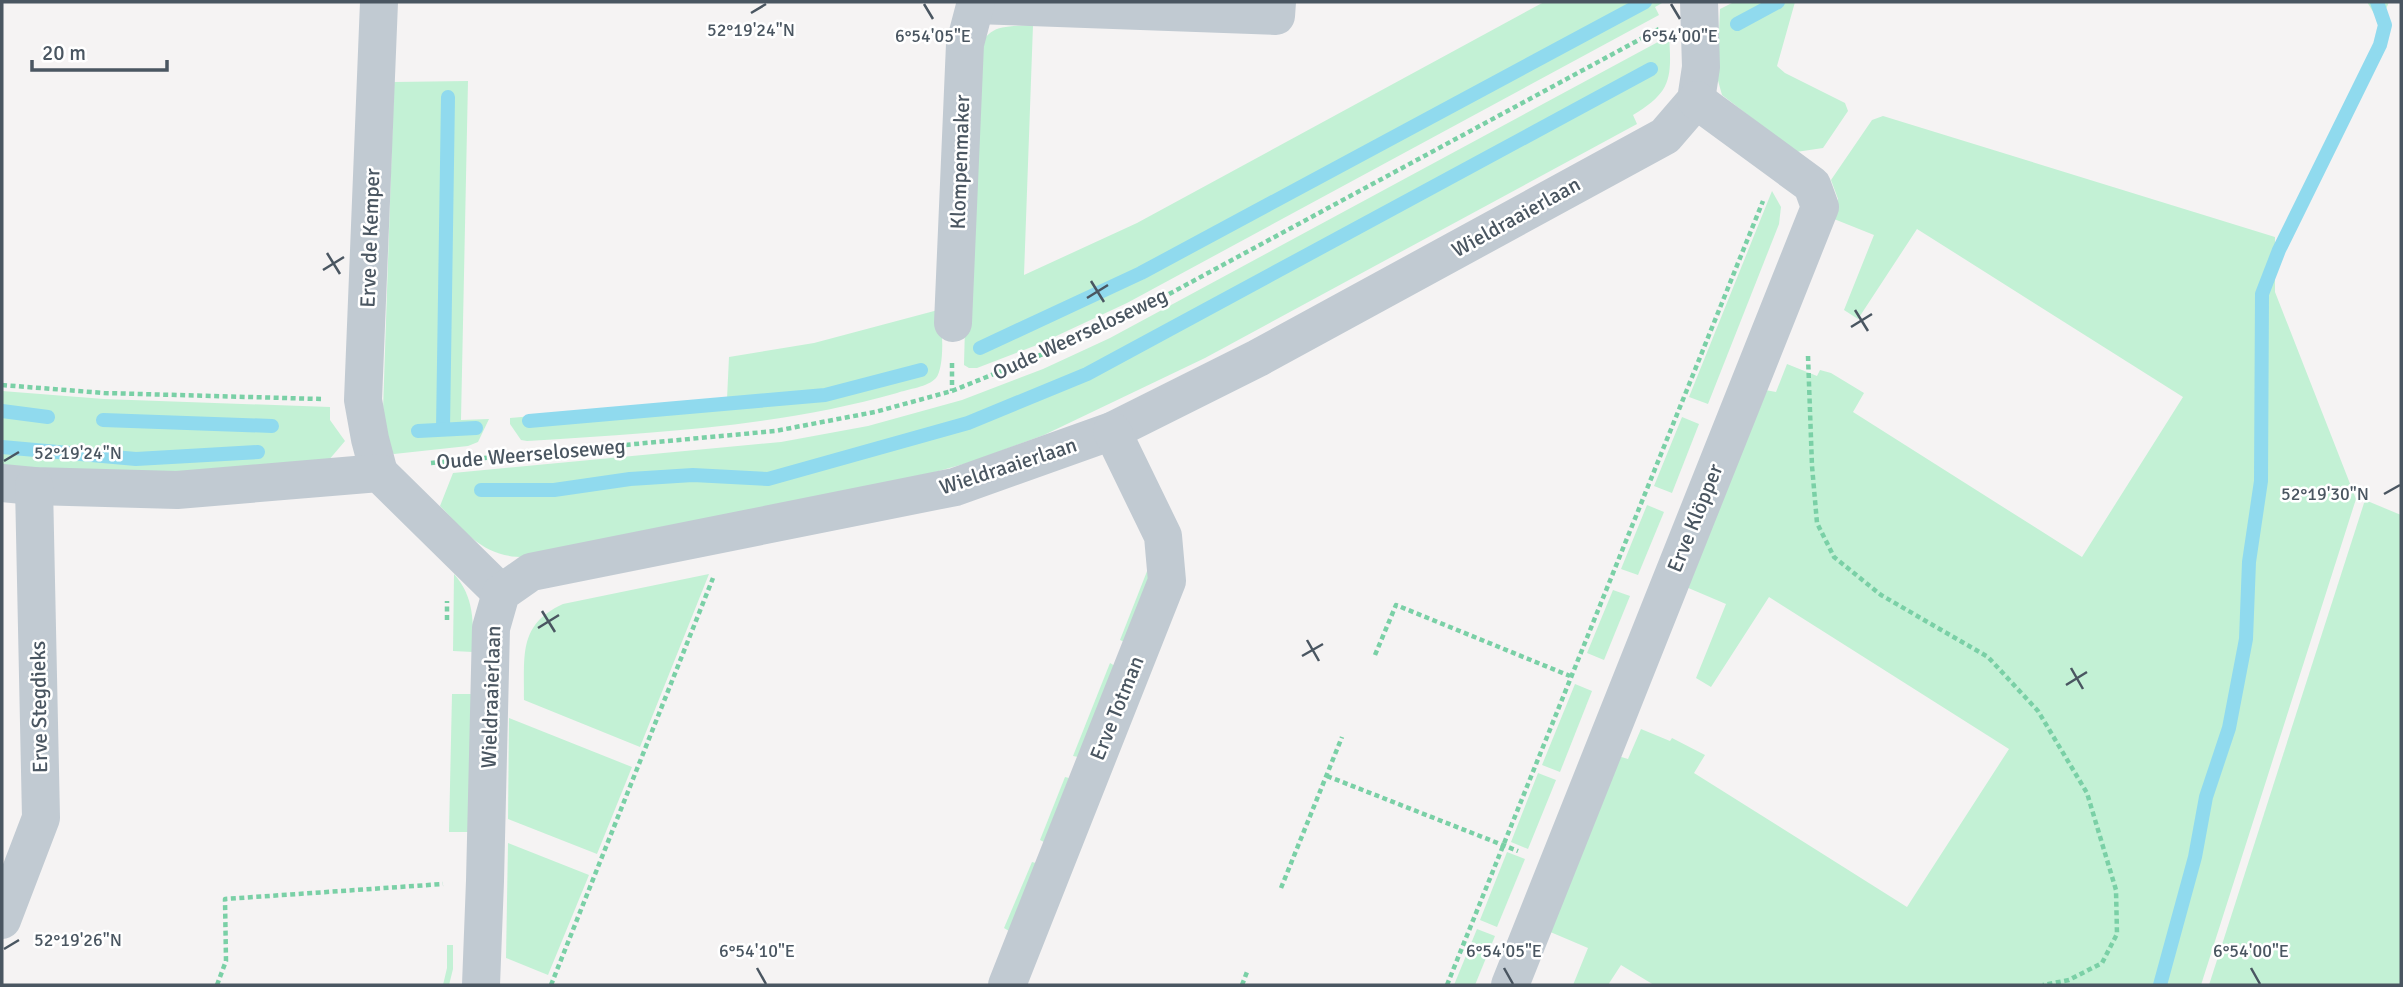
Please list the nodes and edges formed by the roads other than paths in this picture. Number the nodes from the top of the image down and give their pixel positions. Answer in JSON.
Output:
{"nodes":[{"id":1,"x":379,"y":2,"type":"edge"},
{"id":2,"x":1277,"y":2,"type":"edge"},
{"id":3,"x":976,"y":3,"type":"edge"},
{"id":4,"x":1703,"y":4,"type":"edge"},
{"id":5,"x":1696,"y":100,"type":"junction"},
{"id":6,"x":953,"y":323,"type":"dead end"},
{"id":7,"x":1112,"y":431,"type":"junction"},
{"id":8,"x":385,"y":479,"type":"junction"},
{"id":9,"x":18,"y":485,"type":"edge"},
{"id":10,"x":501,"y":593,"type":"junction"},
{"id":11,"x":2,"y":920,"type":"edge"},
{"id":12,"x":481,"y":985,"type":"edge"},
{"id":13,"x":1007,"y":985,"type":"edge"},
{"id":14,"x":1510,"y":985,"type":"edge"}],
"edges":[{"from":1,"to":8,"type":"street","name":"Erve de Kemper"},
{"from":2,"to":3,"type":"street"},
{"from":3,"to":6,"type":"street","name":"Klompenmaker"},
{"from":4,"to":5,"type":"street"},
{"from":5,"to":7,"type":"street","name":"Wieldraaierlaan"},
{"from":5,"to":14,"type":"street","name":"Erve Klöpper"},
{"from":7,"to":10,"type":"street","name":"Wieldraaierlaan"},
{"from":7,"to":13,"type":"street","name":"Erve Totman"},
{"from":8,"to":9,"type":"street"},
{"from":8,"to":10,"type":"street"},
{"from":9,"to":11,"type":"street","name":"Erve Stegdieks"},
{"from":10,"to":12,"type":"street","name":"Wieldraaierlaan"}]}
